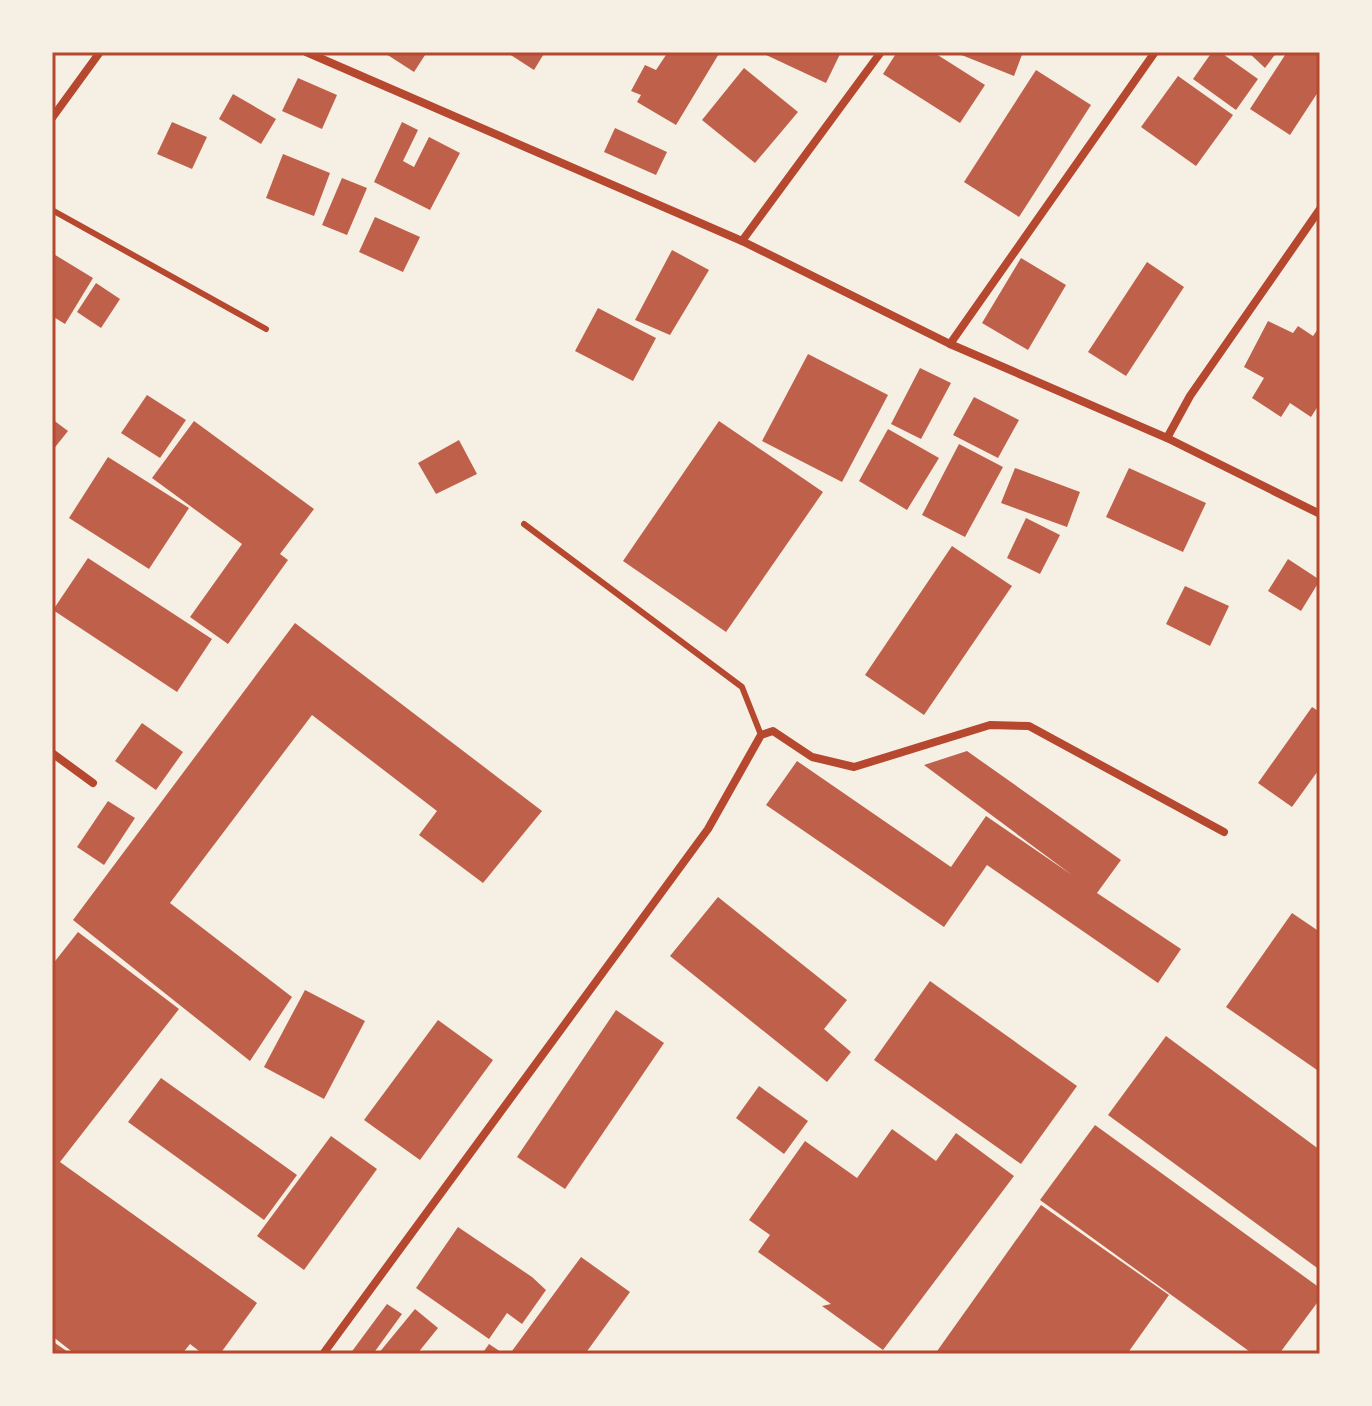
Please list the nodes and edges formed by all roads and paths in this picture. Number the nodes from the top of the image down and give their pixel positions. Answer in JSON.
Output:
{"nodes":[{"id":1,"x":100,"y":52,"type":"edge"},
{"id":2,"x":306,"y":52,"type":"edge"},
{"id":3,"x":881,"y":52,"type":"edge"},
{"id":4,"x":1155,"y":52,"type":"edge"},
{"id":5,"x":52,"y":118,"type":"edge"},
{"id":6,"x":1320,"y":209,"type":"edge"},
{"id":7,"x":52,"y":210,"type":"edge"},
{"id":8,"x":742,"y":241,"type":"junction"},
{"id":9,"x":266,"y":329,"type":"dead end"},
{"id":10,"x":950,"y":344,"type":"junction"},
{"id":11,"x":1167,"y":438,"type":"junction"},
{"id":12,"x":1320,"y":514,"type":"edge"},
{"id":13,"x":524,"y":524,"type":"dead end"},
{"id":14,"x":761,"y":735,"type":"junction"},
{"id":15,"x":52,"y":753,"type":"edge"},
{"id":16,"x":93,"y":783,"type":"dead end"},
{"id":17,"x":1224,"y":832,"type":"dead end"},
{"id":18,"x":323,"y":1354,"type":"edge"}],
"edges":[{"from":1,"to":5,"type":"street"},
{"from":2,"to":8,"type":"street"},
{"from":3,"to":8,"type":"street"},
{"from":4,"to":10,"type":"street"},
{"from":6,"to":11,"type":"street"},
{"from":7,"to":9,"type":"lane"},
{"from":8,"to":10,"type":"street"},
{"from":10,"to":11,"type":"street"},
{"from":11,"to":12,"type":"street"},
{"from":13,"to":14,"type":"lane"},
{"from":14,"to":17,"type":"street"},
{"from":14,"to":18,"type":"street"},
{"from":15,"to":16,"type":"street"}]}
